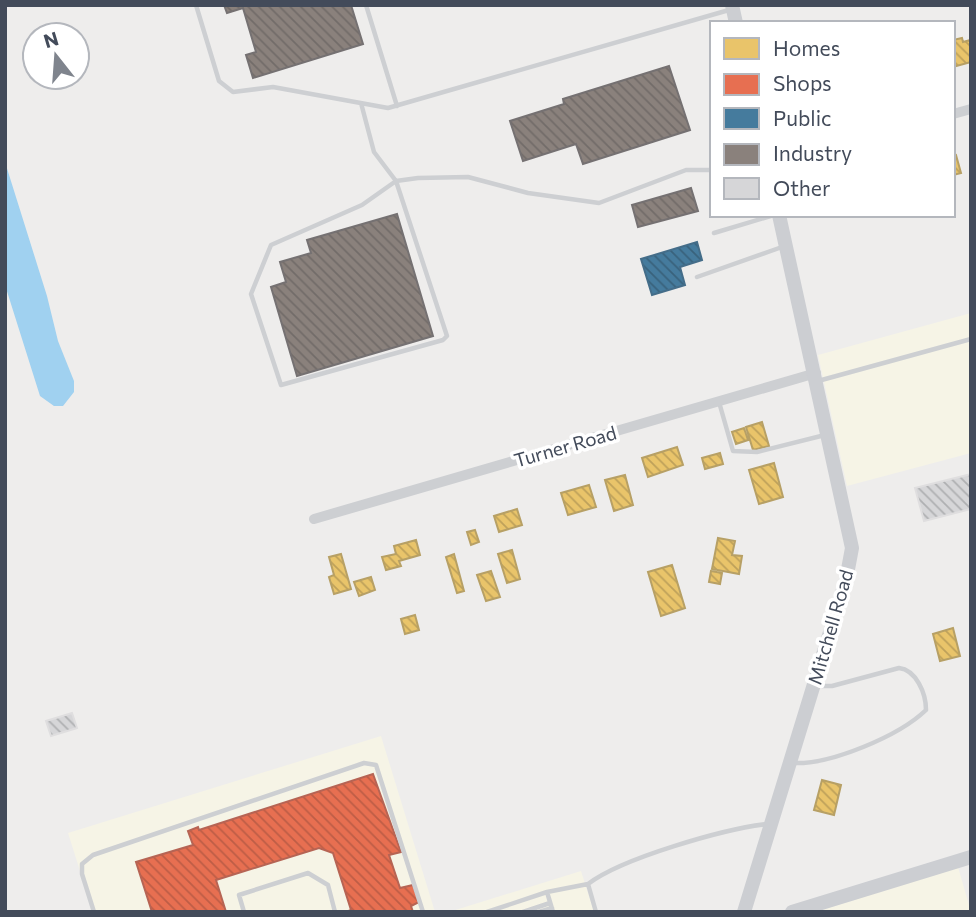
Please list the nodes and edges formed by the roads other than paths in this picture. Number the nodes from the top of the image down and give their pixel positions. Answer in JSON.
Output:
{"nodes":[{"id":1,"x":196,"y":5,"type":"edge"},
{"id":2,"x":366,"y":5,"type":"edge"},
{"id":3,"x":736,"y":11,"type":"edge"},
{"id":4,"x":360,"y":103,"type":"junction"},
{"id":5,"x":397,"y":106,"type":"junction"},
{"id":6,"x":710,"y":170,"type":"edge"},
{"id":7,"x":396,"y":181,"type":"junction"},
{"id":8,"x":767,"y":217,"type":"edge"},
{"id":9,"x":779,"y":217,"type":"edge"},
{"id":10,"x":714,"y":233,"type":"dead end"},
{"id":11,"x":786,"y":245,"type":"junction"},
{"id":12,"x":697,"y":277,"type":"dead end"},
{"id":13,"x":971,"y":339,"type":"edge"},
{"id":14,"x":817,"y":377,"type":"junction"},
{"id":15,"x":719,"y":401,"type":"junction"},
{"id":16,"x":829,"y":434,"type":"junction"},
{"id":17,"x":314,"y":519,"type":"dead end"},
{"id":18,"x":813,"y":687,"type":"junction"},
{"id":19,"x":790,"y":763,"type":"junction"},
{"id":20,"x":771,"y":823,"type":"junction"},
{"id":21,"x":971,"y":857,"type":"edge"},
{"id":22,"x":588,"y":884,"type":"junction"},
{"id":23,"x":547,"y":892,"type":"junction"},
{"id":24,"x":552,"y":907,"type":"edge"},
{"id":25,"x":94,"y":912,"type":"edge"},
{"id":26,"x":244,"y":912,"type":"edge"},
{"id":27,"x":335,"y":912,"type":"edge"},
{"id":28,"x":423,"y":912,"type":"edge"},
{"id":29,"x":487,"y":912,"type":"edge"},
{"id":30,"x":523,"y":912,"type":"edge"},
{"id":31,"x":540,"y":912,"type":"edge"},
{"id":32,"x":596,"y":912,"type":"edge"},
{"id":33,"x":744,"y":912,"type":"edge"},
{"id":34,"x":792,"y":912,"type":"edge"}],
"edges":[{"from":1,"to":4,"type":"lane"},
{"from":2,"to":5,"type":"lane"},
{"from":3,"to":5,"type":"lane"},
{"from":4,"to":5,"type":"lane"},
{"from":4,"to":7,"type":"lane"},
{"from":6,"to":7,"type":"lane"},
{"from":7,"to":7,"type":"lane"},
{"from":8,"to":10,"type":"lane"},
{"from":9,"to":11,"type":"street","name":"Mitchell Road"},
{"from":11,"to":12,"type":"lane"},
{"from":11,"to":14,"type":"street","name":"Mitchell Road"},
{"from":13,"to":14,"type":"lane"},
{"from":14,"to":15,"type":"street","name":"Turner Road"},
{"from":14,"to":16,"type":"street","name":"Mitchell Road"},
{"from":15,"to":16,"type":"lane"},
{"from":15,"to":17,"type":"street","name":"Turner Road"},
{"from":16,"to":18,"type":"street","name":"Mitchell Road"},
{"from":18,"to":19,"type":"street","name":"Mitchell Road"},
{"from":18,"to":19,"type":"lane"},
{"from":19,"to":20,"type":"street","name":"Mitchell Road"},
{"from":20,"to":22,"type":"lane"},
{"from":20,"to":33,"type":"street","name":"Mitchell Road"},
{"from":21,"to":34,"type":"street"},
{"from":22,"to":23,"type":"lane"},
{"from":22,"to":32,"type":"lane"},
{"from":23,"to":24,"type":"lane"},
{"from":23,"to":29,"type":"lane"},
{"from":24,"to":30,"type":"lane"},
{"from":24,"to":31,"type":"lane"},
{"from":25,"to":28,"type":"lane"},
{"from":26,"to":27,"type":"lane"}]}
